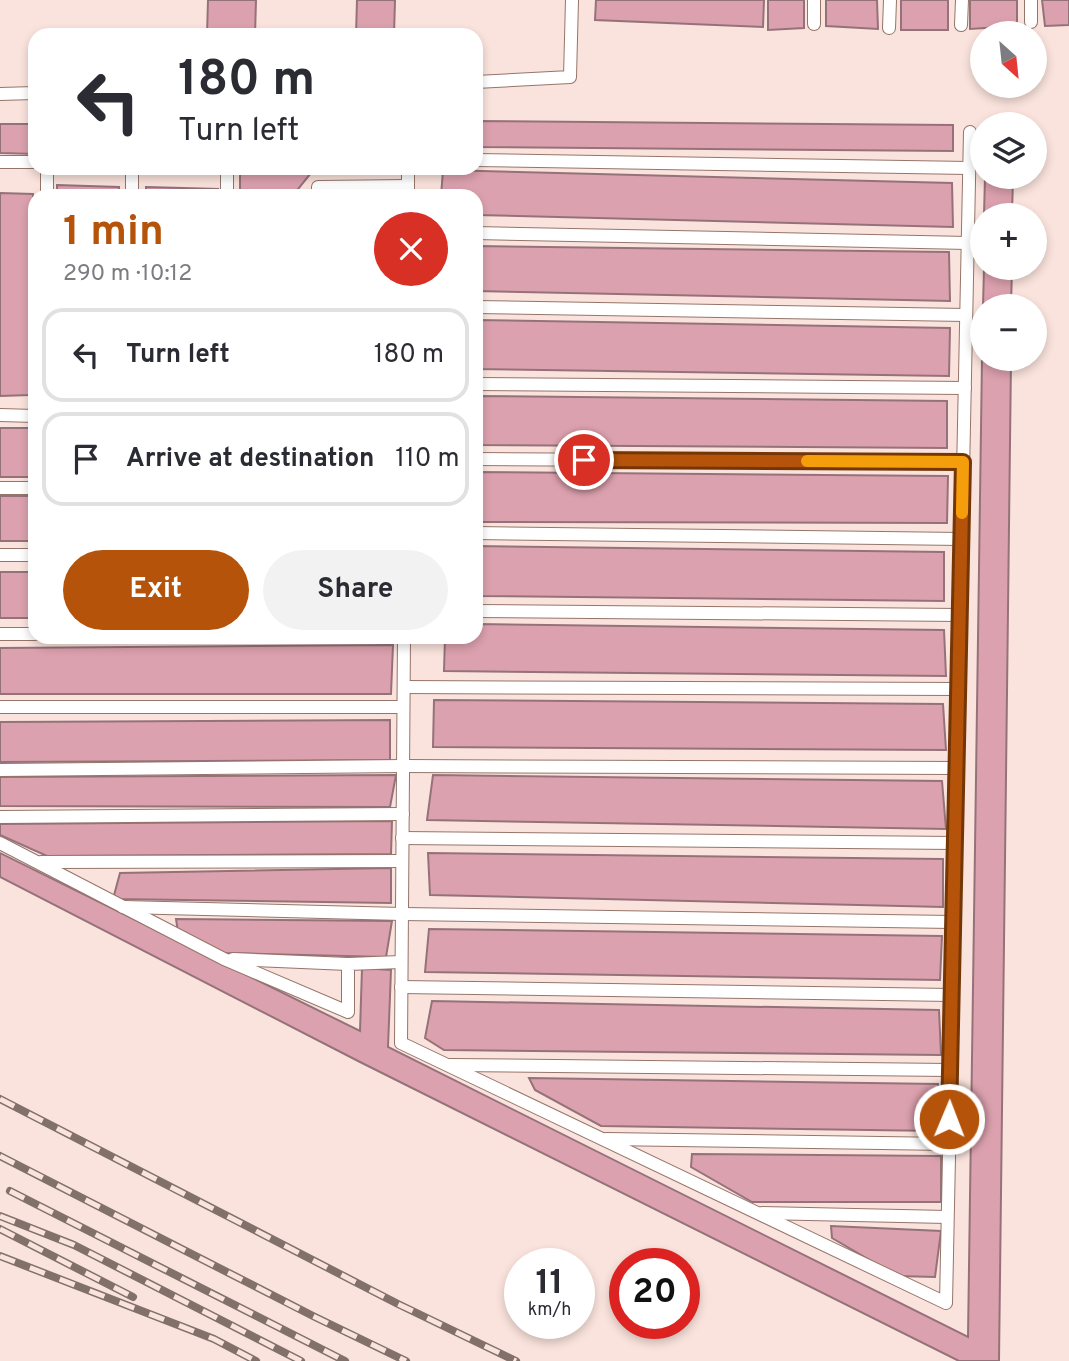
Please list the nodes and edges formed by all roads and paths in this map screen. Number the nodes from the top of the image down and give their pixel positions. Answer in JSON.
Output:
{"nodes":[{"id":1,"x":572,"y":0,"type":"edge"},
{"id":2,"x":814,"y":0,"type":"edge"},
{"id":3,"x":890,"y":0,"type":"edge"},
{"id":4,"x":962,"y":0,"type":"edge"},
{"id":5,"x":1031,"y":0,"type":"edge"},
{"id":6,"x":1031,"y":21,"type":"edge"},
{"id":7,"x":814,"y":24,"type":"dead end"},
{"id":8,"x":961,"y":25,"type":"dead end"},
{"id":9,"x":890,"y":28,"type":"dead end"},
{"id":10,"x":483,"y":82,"type":"edge"},
{"id":11,"x":28,"y":93,"type":"edge"},
{"id":12,"x":0,"y":94,"type":"edge"},
{"id":13,"x":970,"y":132,"type":"dead end"},
{"id":14,"x":483,"y":160,"type":"edge"},
{"id":15,"x":0,"y":162,"type":"edge"},
{"id":16,"x":28,"y":162,"type":"edge"},
{"id":17,"x":969,"y":169,"type":"junction"},
{"id":18,"x":318,"y":189,"type":"edge"},
{"id":19,"x":363,"y":189,"type":"edge"},
{"id":20,"x":483,"y":233,"type":"edge"},
{"id":21,"x":968,"y":243,"type":"junction"},
{"id":22,"x":483,"y":307,"type":"edge"},
{"id":23,"x":966,"y":315,"type":"junction"},
{"id":24,"x":483,"y":384,"type":"edge"},
{"id":25,"x":965,"y":388,"type":"junction"},
{"id":26,"x":0,"y":415,"type":"edge"},
{"id":27,"x":28,"y":416,"type":"edge"},
{"id":28,"x":483,"y":459,"type":"edge"},
{"id":29,"x":963,"y":462,"type":"junction"},
{"id":30,"x":0,"y":488,"type":"edge"},
{"id":31,"x":28,"y":488,"type":"edge"},
{"id":32,"x":483,"y":533,"type":"edge"},
{"id":33,"x":962,"y":539,"type":"junction"},
{"id":34,"x":0,"y":555,"type":"edge"},
{"id":35,"x":28,"y":555,"type":"edge"},
{"id":36,"x":483,"y":611,"type":"edge"},
{"id":37,"x":960,"y":615,"type":"junction"},
{"id":38,"x":0,"y":634,"type":"edge"},
{"id":39,"x":28,"y":634,"type":"edge"},
{"id":40,"x":404,"y":644,"type":"edge"},
{"id":41,"x":404,"y":687,"type":"junction"},
{"id":42,"x":958,"y":689,"type":"junction"},
{"id":43,"x":0,"y":707,"type":"edge"},
{"id":44,"x":404,"y":707,"type":"junction"},
{"id":45,"x":403,"y":766,"type":"junction"},
{"id":46,"x":957,"y":768,"type":"junction"},
{"id":47,"x":0,"y":770,"type":"edge"},
{"id":48,"x":403,"y":814,"type":"junction"},
{"id":49,"x":0,"y":817,"type":"edge"},
{"id":50,"x":402,"y":838,"type":"junction"},
{"id":51,"x":0,"y":843,"type":"edge"},
{"id":52,"x":955,"y":843,"type":"junction"},
{"id":53,"x":402,"y":861,"type":"junction"},
{"id":54,"x":37,"y":862,"type":"junction"},
{"id":55,"x":123,"y":906,"type":"junction"},
{"id":56,"x":402,"y":914,"type":"junction"},
{"id":57,"x":953,"y":922,"type":"junction"},
{"id":58,"x":224,"y":959,"type":"junction"},
{"id":59,"x":401,"y":962,"type":"junction"},
{"id":60,"x":348,"y":964,"type":"junction"},
{"id":61,"x":401,"y":987,"type":"junction"},
{"id":62,"x":952,"y":995,"type":"junction"},
{"id":63,"x":447,"y":1065,"type":"junction"},
{"id":64,"x":950,"y":1070,"type":"junction"},
{"id":65,"x":600,"y":1139,"type":"junction"},
{"id":66,"x":949,"y":1144,"type":"junction"},
{"id":67,"x":758,"y":1213,"type":"junction"},
{"id":68,"x":947,"y":1217,"type":"junction"}],
"edges":[{"from":1,"to":10,"type":"lane"},
{"from":2,"to":7,"type":"lane"},
{"from":3,"to":9,"type":"lane"},
{"from":4,"to":8,"type":"lane"},
{"from":5,"to":6,"type":"lane"},
{"from":11,"to":12,"type":"lane"},
{"from":13,"to":17,"type":"lane"},
{"from":14,"to":17,"type":"lane"},
{"from":15,"to":16,"type":"lane"},
{"from":17,"to":21,"type":"lane"},
{"from":18,"to":19,"type":"lane"},
{"from":20,"to":21,"type":"lane"},
{"from":21,"to":23,"type":"lane"},
{"from":22,"to":23,"type":"lane"},
{"from":23,"to":25,"type":"lane"},
{"from":24,"to":25,"type":"lane"},
{"from":25,"to":29,"type":"lane"},
{"from":26,"to":27,"type":"lane"},
{"from":28,"to":29,"type":"lane"},
{"from":29,"to":33,"type":"lane"},
{"from":30,"to":31,"type":"lane"},
{"from":32,"to":33,"type":"lane"},
{"from":33,"to":37,"type":"lane"},
{"from":34,"to":35,"type":"lane"},
{"from":36,"to":37,"type":"lane"},
{"from":37,"to":42,"type":"lane"},
{"from":38,"to":39,"type":"lane"},
{"from":40,"to":41,"type":"lane"},
{"from":41,"to":42,"type":"lane"},
{"from":41,"to":44,"type":"lane"},
{"from":42,"to":46,"type":"lane"},
{"from":43,"to":44,"type":"lane"},
{"from":44,"to":45,"type":"lane"},
{"from":45,"to":46,"type":"lane"},
{"from":45,"to":47,"type":"lane"},
{"from":45,"to":48,"type":"lane"},
{"from":46,"to":52,"type":"lane"},
{"from":48,"to":49,"type":"lane"},
{"from":48,"to":50,"type":"lane"},
{"from":50,"to":52,"type":"lane"},
{"from":50,"to":53,"type":"lane"},
{"from":51,"to":54,"type":"lane"},
{"from":52,"to":57,"type":"lane"},
{"from":53,"to":54,"type":"lane"},
{"from":53,"to":56,"type":"lane"},
{"from":54,"to":55,"type":"lane"},
{"from":55,"to":56,"type":"lane"},
{"from":55,"to":58,"type":"lane"},
{"from":56,"to":57,"type":"lane"},
{"from":56,"to":59,"type":"lane"},
{"from":57,"to":62,"type":"lane"},
{"from":58,"to":60,"type":"lane"},
{"from":58,"to":60,"type":"lane"},
{"from":59,"to":60,"type":"lane"},
{"from":59,"to":61,"type":"lane"},
{"from":61,"to":62,"type":"lane"},
{"from":61,"to":63,"type":"lane"},
{"from":62,"to":64,"type":"lane"},
{"from":63,"to":64,"type":"lane"},
{"from":63,"to":65,"type":"lane"},
{"from":64,"to":66,"type":"lane"},
{"from":65,"to":66,"type":"lane"},
{"from":65,"to":67,"type":"lane"},
{"from":66,"to":68,"type":"lane"},
{"from":67,"to":68,"type":"lane"},
{"from":67,"to":68,"type":"lane"}]}
